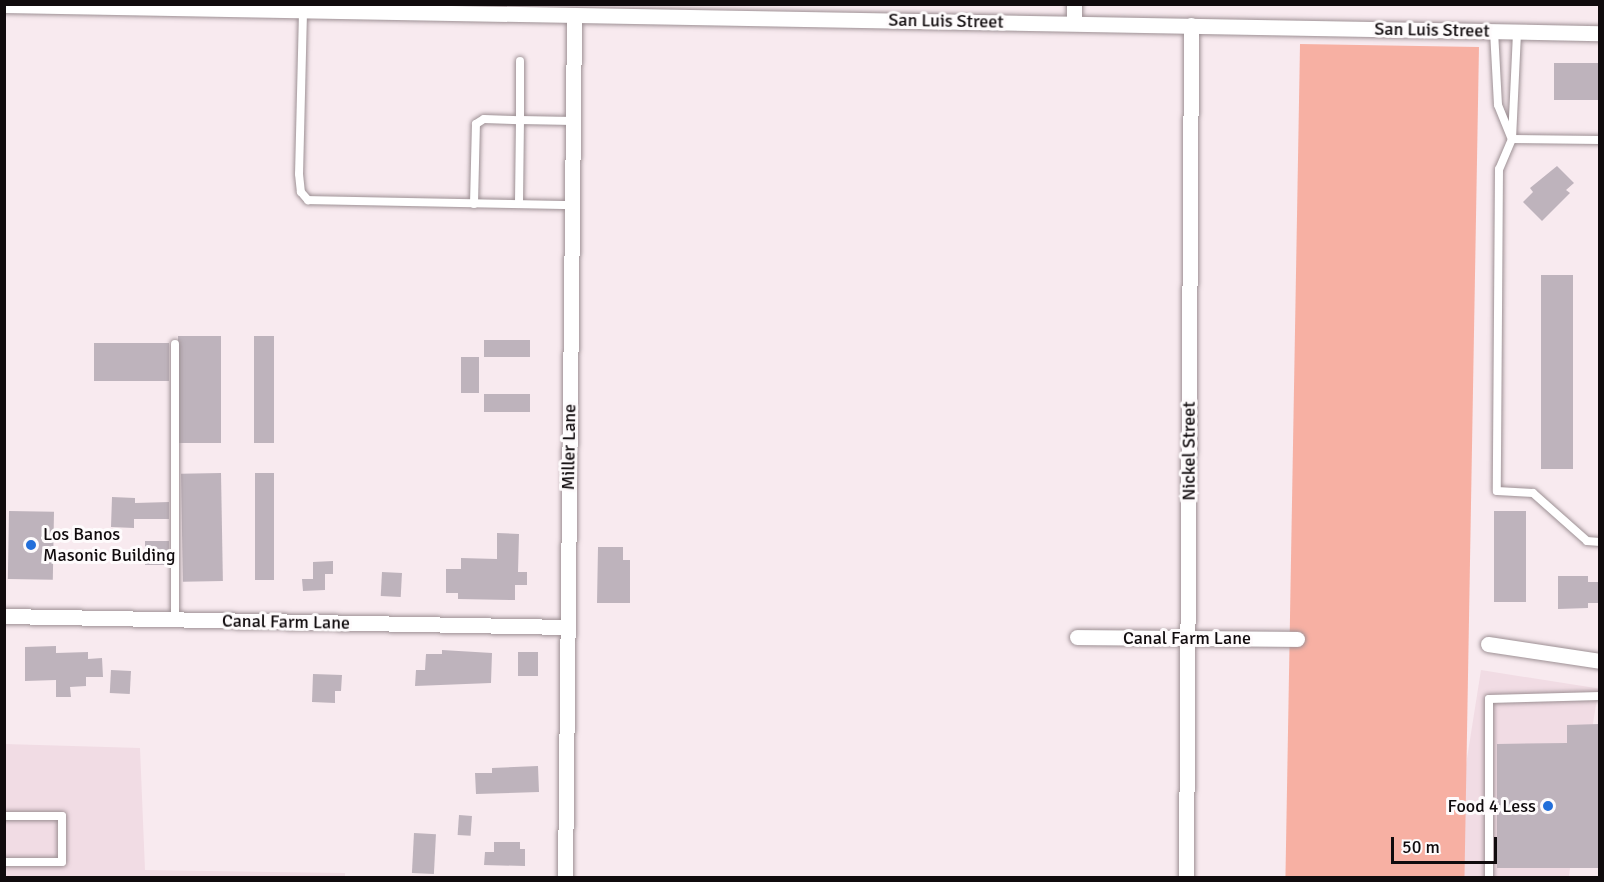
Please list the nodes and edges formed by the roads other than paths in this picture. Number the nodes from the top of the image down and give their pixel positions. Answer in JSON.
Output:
{"nodes":[{"id":1,"x":1074,"y":4,"type":"edge"},
{"id":2,"x":4,"y":5,"type":"edge"},
{"id":3,"x":303,"y":12,"type":"junction"},
{"id":4,"x":574,"y":16,"type":"junction"},
{"id":5,"x":1074,"y":23,"type":"junction"},
{"id":6,"x":1191,"y":25,"type":"junction"},
{"id":7,"x":1494,"y":31,"type":"junction"},
{"id":8,"x":1517,"y":32,"type":"junction"},
{"id":9,"x":1599,"y":33,"type":"edge"},
{"id":10,"x":520,"y":61,"type":"dead end"},
{"id":11,"x":520,"y":120,"type":"junction"},
{"id":12,"x":573,"y":121,"type":"junction"},
{"id":13,"x":1512,"y":139,"type":"junction"},
{"id":14,"x":1599,"y":140,"type":"edge"},
{"id":15,"x":474,"y":204,"type":"junction"},
{"id":16,"x":519,"y":204,"type":"junction"},
{"id":17,"x":572,"y":205,"type":"junction"},
{"id":18,"x":175,"y":344,"type":"dead end"},
{"id":19,"x":1599,"y":542,"type":"edge"},
{"id":20,"x":4,"y":616,"type":"edge"},
{"id":21,"x":175,"y":620,"type":"junction"},
{"id":22,"x":567,"y":627,"type":"junction"},
{"id":23,"x":1077,"y":637,"type":"dead end"},
{"id":24,"x":1187,"y":637,"type":"junction"},
{"id":25,"x":1297,"y":639,"type":"dead end"},
{"id":26,"x":1488,"y":644,"type":"dead end"},
{"id":27,"x":1599,"y":661,"type":"edge"},
{"id":28,"x":1599,"y":696,"type":"edge"},
{"id":29,"x":4,"y":816,"type":"edge"},
{"id":30,"x":4,"y":862,"type":"edge"},
{"id":31,"x":565,"y":878,"type":"edge"},
{"id":32,"x":1186,"y":878,"type":"edge"},
{"id":33,"x":1489,"y":878,"type":"edge"}],
"edges":[{"from":1,"to":5,"type":"street"},
{"from":2,"to":3,"type":"street","name":"San Luis Street"},
{"from":3,"to":4,"type":"street","name":"San Luis Street"},
{"from":3,"to":15,"type":"lane"},
{"from":4,"to":5,"type":"street","name":"San Luis Street"},
{"from":4,"to":12,"type":"street","name":"Miller Lane"},
{"from":5,"to":6,"type":"street","name":"San Luis Street"},
{"from":6,"to":7,"type":"street","name":"San Luis Street"},
{"from":6,"to":24,"type":"street","name":"Nickel Street"},
{"from":7,"to":8,"type":"street","name":"San Luis Street"},
{"from":7,"to":13,"type":"lane"},
{"from":8,"to":9,"type":"street","name":"San Luis Street"},
{"from":8,"to":13,"type":"lane"},
{"from":10,"to":11,"type":"lane"},
{"from":11,"to":12,"type":"lane"},
{"from":11,"to":15,"type":"lane"},
{"from":11,"to":16,"type":"lane"},
{"from":12,"to":17,"type":"street","name":"Miller Lane"},
{"from":13,"to":14,"type":"lane"},
{"from":13,"to":19,"type":"lane"},
{"from":15,"to":16,"type":"lane"},
{"from":16,"to":17,"type":"lane"},
{"from":17,"to":22,"type":"street","name":"Miller Lane"},
{"from":18,"to":21,"type":"lane"},
{"from":20,"to":21,"type":"street","name":"Canal Farm Lane"},
{"from":21,"to":22,"type":"street","name":"Canal Farm Lane"},
{"from":22,"to":31,"type":"street","name":"Miller Lane"},
{"from":23,"to":24,"type":"street","name":"Canal Farm Lane"},
{"from":24,"to":25,"type":"street","name":"Canal Farm Lane"},
{"from":24,"to":32,"type":"street","name":"Nickel Street"},
{"from":26,"to":27,"type":"street"},
{"from":28,"to":33,"type":"lane"},
{"from":29,"to":30,"type":"lane"}]}
